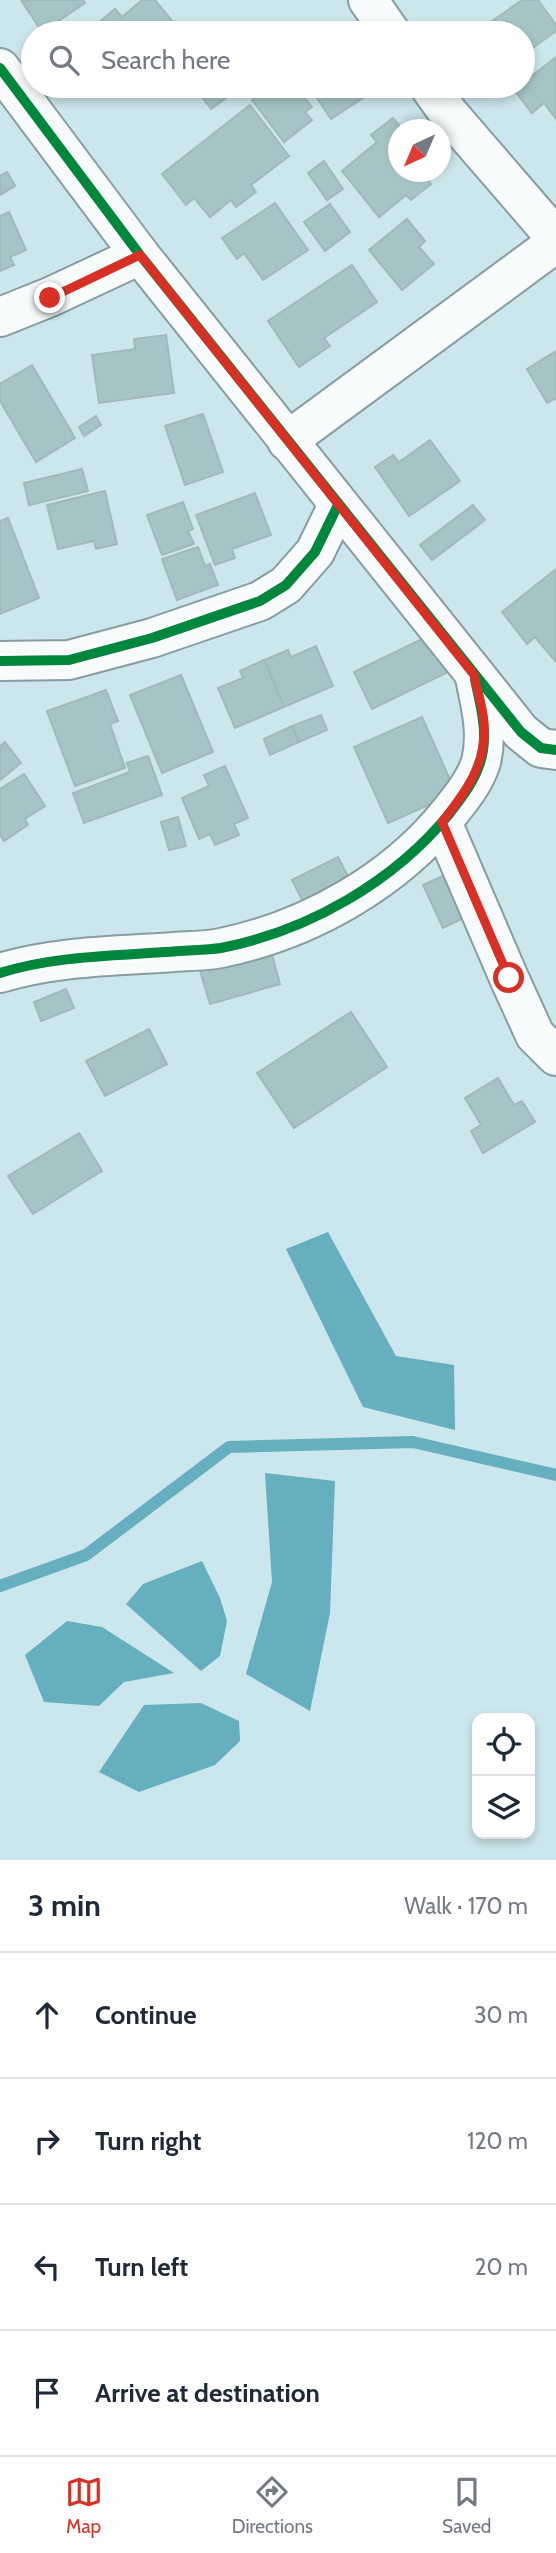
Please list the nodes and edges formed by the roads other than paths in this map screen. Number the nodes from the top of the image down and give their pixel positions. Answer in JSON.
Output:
{"nodes":[{"id":1,"x":368,"y":0,"type":"edge"},
{"id":2,"x":383,"y":21,"type":"edge"},
{"id":3,"x":0,"y":68,"type":"edge"},
{"id":4,"x":21,"y":96,"type":"edge"},
{"id":5,"x":22,"y":98,"type":"edge"},
{"id":6,"x":438,"y":98,"type":"edge"},
{"id":7,"x":556,"y":238,"type":"edge"},
{"id":8,"x":556,"y":243,"type":"edge"},
{"id":9,"x":140,"y":255,"type":"junction"},
{"id":10,"x":0,"y":317,"type":"edge"},
{"id":11,"x":287,"y":440,"type":"junction"},
{"id":12,"x":338,"y":505,"type":"junction"},
{"id":13,"x":0,"y":661,"type":"edge"},
{"id":14,"x":474,"y":675,"type":"junction"},
{"id":15,"x":556,"y":750,"type":"edge"},
{"id":16,"x":442,"y":822,"type":"junction"},
{"id":17,"x":0,"y":973,"type":"edge"},
{"id":18,"x":556,"y":1056,"type":"edge"}],
"edges":[{"from":1,"to":2,"type":"street"},
{"from":3,"to":4,"type":"street"},
{"from":5,"to":9,"type":"street"},
{"from":6,"to":7,"type":"street"},
{"from":8,"to":11,"type":"street"},
{"from":9,"to":10,"type":"street"},
{"from":9,"to":11,"type":"street"},
{"from":11,"to":12,"type":"street"},
{"from":12,"to":13,"type":"street"},
{"from":12,"to":14,"type":"street"},
{"from":14,"to":15,"type":"street"},
{"from":14,"to":16,"type":"street"},
{"from":16,"to":17,"type":"street"},
{"from":16,"to":18,"type":"street"}]}
